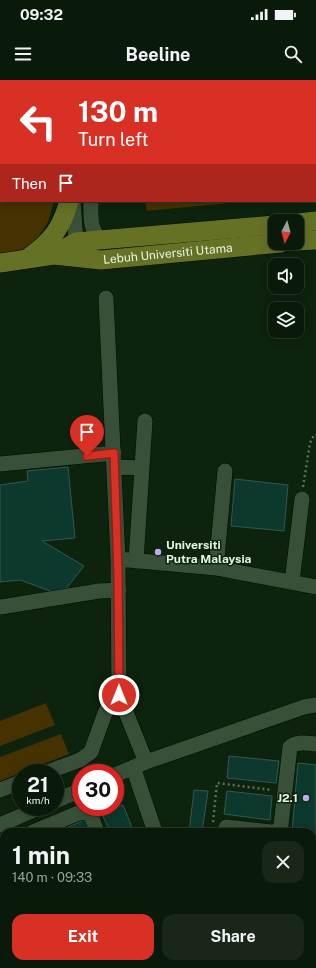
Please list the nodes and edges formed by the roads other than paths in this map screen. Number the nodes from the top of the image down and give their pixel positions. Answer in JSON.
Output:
{"nodes":[{"id":1,"x":69,"y":202,"type":"edge"},
{"id":2,"x":74,"y":202,"type":"edge"},
{"id":3,"x":91,"y":202,"type":"edge"},
{"id":4,"x":316,"y":221,"type":"edge"},
{"id":5,"x":304,"y":222,"type":"edge"},
{"id":6,"x":268,"y":226,"type":"edge"},
{"id":7,"x":101,"y":240,"type":"junction"},
{"id":8,"x":316,"y":240,"type":"edge"},
{"id":9,"x":304,"y":241,"type":"edge"},
{"id":10,"x":76,"y":242,"type":"junction"},
{"id":11,"x":268,"y":244,"type":"edge"},
{"id":12,"x":54,"y":255,"type":"junction"},
{"id":13,"x":27,"y":258,"type":"junction"},
{"id":14,"x":92,"y":260,"type":"junction"},
{"id":15,"x":0,"y":263,"type":"edge"},
{"id":16,"x":106,"y":298,"type":"dead end"},
{"id":17,"x":145,"y":421,"type":"dead end"},
{"id":18,"x":114,"y":460,"type":"junction"},
{"id":19,"x":0,"y":464,"type":"edge"},
{"id":20,"x":142,"y":468,"type":"junction"},
{"id":21,"x":225,"y":471,"type":"dead end"},
{"id":22,"x":302,"y":499,"type":"road end"},
{"id":23,"x":118,"y":559,"type":"junction"},
{"id":24,"x":136,"y":561,"type":"junction"},
{"id":25,"x":216,"y":568,"type":"junction"},
{"id":26,"x":292,"y":582,"type":"junction"},
{"id":27,"x":316,"y":587,"type":"edge"},
{"id":28,"x":118,"y":590,"type":"junction"},
{"id":29,"x":0,"y":607,"type":"edge"},
{"id":30,"x":119,"y":695,"type":"junction"},
{"id":31,"x":316,"y":705,"type":"edge"},
{"id":32,"x":316,"y":744,"type":"edge"},
{"id":33,"x":140,"y":765,"type":"junction"},
{"id":34,"x":64,"y":766,"type":"edge"},
{"id":35,"x":124,"y":771,"type":"edge"},
{"id":36,"x":12,"y":785,"type":"edge"},
{"id":37,"x":0,"y":790,"type":"edge"},
{"id":38,"x":20,"y":816,"type":"edge"},
{"id":39,"x":0,"y":825,"type":"edge"},
{"id":40,"x":219,"y":826,"type":"road end"},
{"id":41,"x":42,"y":828,"type":"edge"},
{"id":42,"x":96,"y":828,"type":"edge"},
{"id":43,"x":155,"y":828,"type":"edge"},
{"id":44,"x":237,"y":828,"type":"edge"},
{"id":45,"x":280,"y":828,"type":"edge"}],
"edges":[{"from":1,"to":13,"type":"main road"},
{"from":2,"to":10,"type":"street"},
{"from":3,"to":7,"type":"street"},
{"from":4,"to":5,"type":"main road"},
{"from":6,"to":7,"type":"main road","name":"Lebuh Universiti Utama"},
{"from":7,"to":10,"type":"main road","name":"Lebuh Universiti Utama"},
{"from":8,"to":9,"type":"main road"},
{"from":10,"to":12,"type":"main road","name":"Lebuh Universiti Utama"},
{"from":10,"to":14,"type":"street"},
{"from":11,"to":14,"type":"main road","name":"Lebuh Universiti Utama"},
{"from":12,"to":13,"type":"main road","name":"Lebuh Universiti Utama"},
{"from":12,"to":14,"type":"main road","name":"Lebuh Universiti Utama"},
{"from":13,"to":15,"type":"main road","name":"Lebuh Universiti Utama"},
{"from":16,"to":18,"type":"street"},
{"from":17,"to":20,"type":"street"},
{"from":18,"to":19,"type":"street"},
{"from":18,"to":20,"type":"street"},
{"from":18,"to":23,"type":"street"},
{"from":20,"to":24,"type":"street"},
{"from":21,"to":25,"type":"street"},
{"from":22,"to":26,"type":"street"},
{"from":23,"to":24,"type":"street"},
{"from":23,"to":28,"type":"street"},
{"from":24,"to":25,"type":"street"},
{"from":25,"to":26,"type":"street"},
{"from":26,"to":27,"type":"street"},
{"from":28,"to":29,"type":"street"},
{"from":28,"to":30,"type":"street"},
{"from":30,"to":33,"type":"street"},
{"from":30,"to":34,"type":"street"},
{"from":31,"to":33,"type":"street"},
{"from":32,"to":45,"type":"street"},
{"from":33,"to":35,"type":"street"},
{"from":33,"to":43,"type":"street"},
{"from":36,"to":37,"type":"street"},
{"from":38,"to":39,"type":"street"},
{"from":40,"to":44,"type":"street"},
{"from":41,"to":42,"type":"street"}]}
